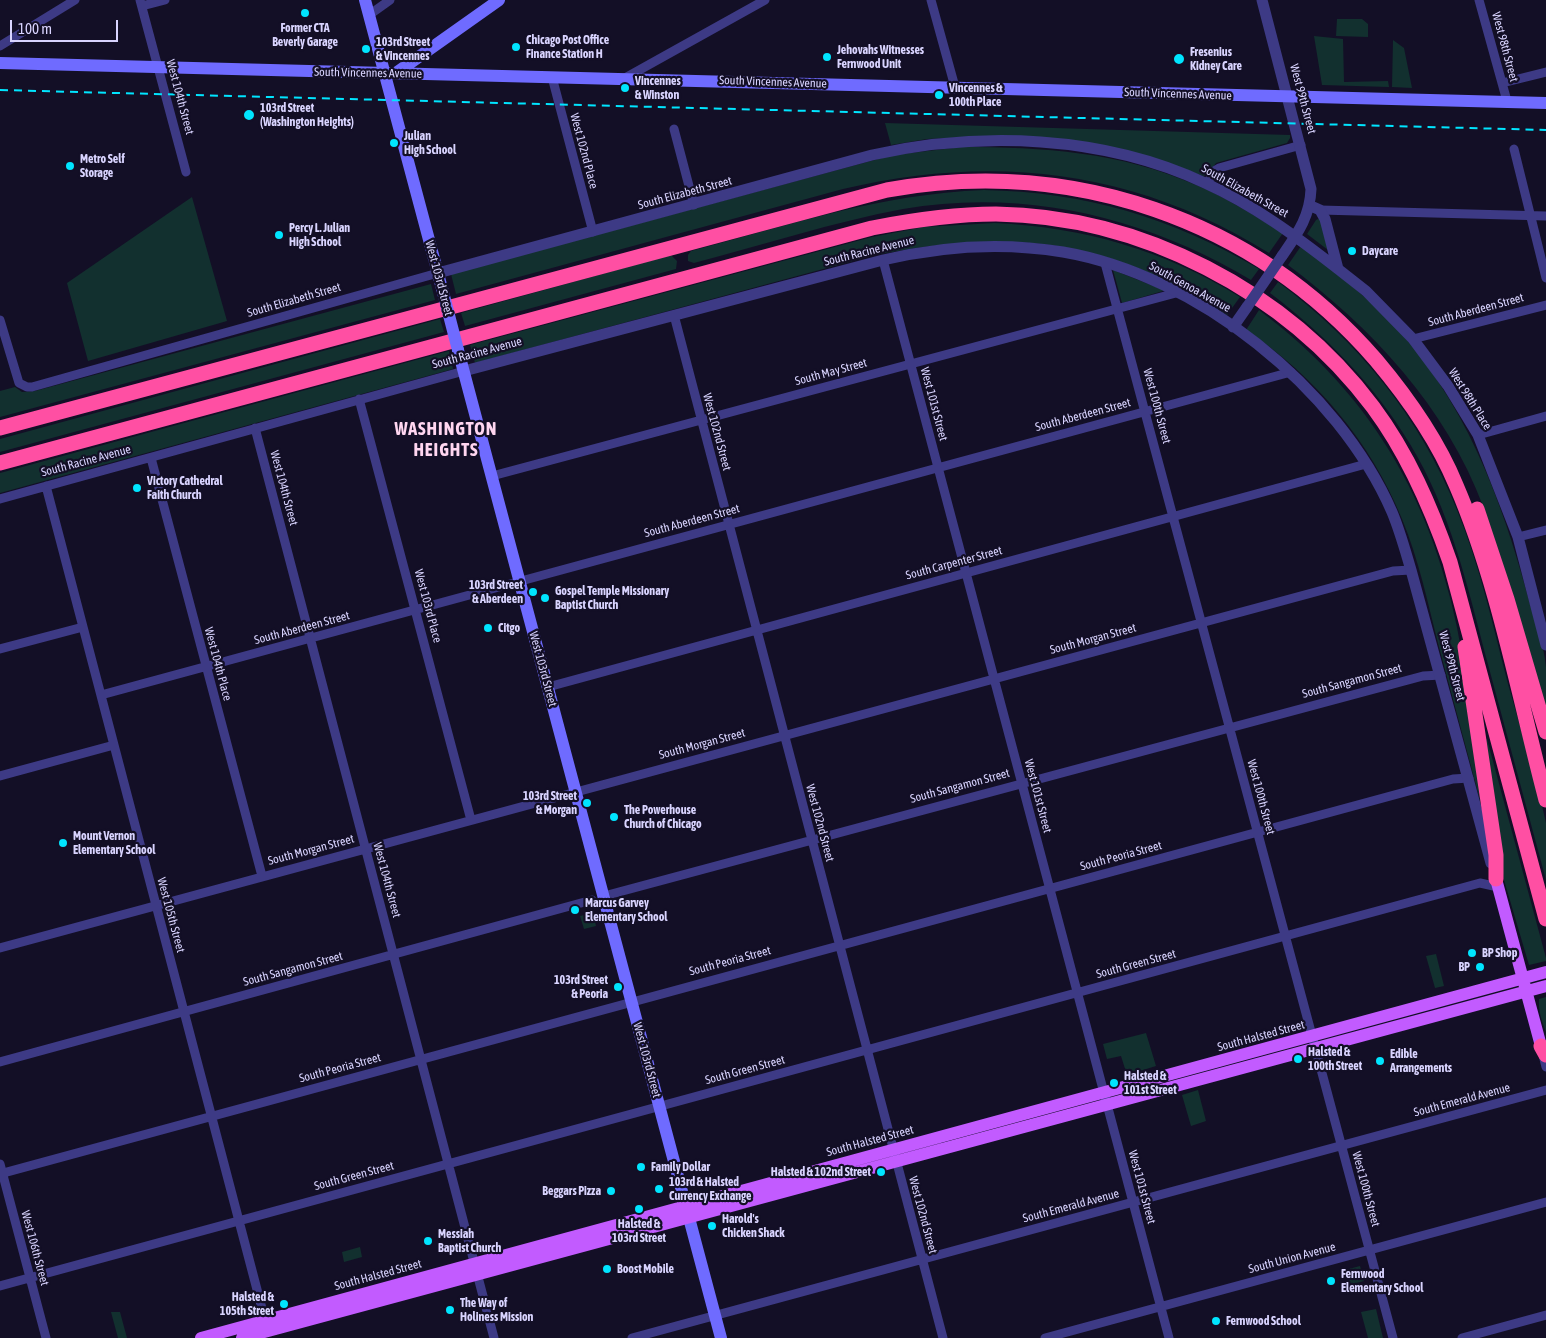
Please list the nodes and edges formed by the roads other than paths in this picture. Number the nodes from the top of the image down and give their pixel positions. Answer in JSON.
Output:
{"nodes":[{"id":1,"x":75,"y":0,"type":"edge"},
{"id":2,"x":165,"y":0,"type":"edge"},
{"id":3,"x":364,"y":0,"type":"edge"},
{"id":4,"x":390,"y":0,"type":"edge"},
{"id":5,"x":499,"y":0,"type":"edge"},
{"id":6,"x":765,"y":0,"type":"edge"},
{"id":7,"x":931,"y":0,"type":"edge"},
{"id":8,"x":1262,"y":0,"type":"edge"},
{"id":9,"x":1479,"y":0,"type":"edge"},
{"id":10,"x":141,"y":3,"type":"edge"},
{"id":11,"x":369,"y":15,"type":"junction"},
{"id":12,"x":0,"y":46,"type":"edge"},
{"id":13,"x":0,"y":63,"type":"edge"},
{"id":14,"x":158,"y":66,"type":"junction"},
{"id":15,"x":1546,"y":72,"type":"edge"},
{"id":16,"x":390,"y":73,"type":"junction"},
{"id":17,"x":552,"y":77,"type":"junction"},
{"id":18,"x":625,"y":78,"type":"junction"},
{"id":19,"x":1502,"y":83,"type":"junction"},
{"id":20,"x":955,"y":87,"type":"junction"},
{"id":21,"x":1288,"y":96,"type":"junction"},
{"id":22,"x":1507,"y":101,"type":"junction"},
{"id":23,"x":1546,"y":103,"type":"edge"},
{"id":24,"x":674,"y":129,"type":"dead end"},
{"id":25,"x":1301,"y":145,"type":"junction"},
{"id":26,"x":1514,"y":149,"type":"dead end"},
{"id":27,"x":186,"y":172,"type":"dead end"},
{"id":28,"x":1208,"y":184,"type":"junction"},
{"id":29,"x":694,"y":205,"type":"junction"},
{"id":30,"x":1315,"y":208,"type":"junction"},
{"id":31,"x":1529,"y":215,"type":"junction"},
{"id":32,"x":1546,"y":216,"type":"edge"},
{"id":33,"x":593,"y":232,"type":"junction"},
{"id":34,"x":1296,"y":236,"type":"junction"},
{"id":35,"x":964,"y":248,"type":"joint"},
{"id":36,"x":883,"y":260,"type":"junction"},
{"id":37,"x":1106,"y":263,"type":"junction"},
{"id":38,"x":1338,"y":269,"type":"junction"},
{"id":39,"x":438,"y":273,"type":"junction"},
{"id":40,"x":1546,"y":278,"type":"edge"},
{"id":41,"x":1176,"y":293,"type":"junction"},
{"id":42,"x":1546,"y":304,"type":"edge"},
{"id":43,"x":1118,"y":307,"type":"junction"},
{"id":44,"x":674,"y":315,"type":"junction"},
{"id":45,"x":0,"y":320,"type":"edge"},
{"id":46,"x":1233,"y":326,"type":"junction"},
{"id":47,"x":1413,"y":339,"type":"junction"},
{"id":48,"x":910,"y":363,"type":"junction"},
{"id":49,"x":464,"y":371,"type":"junction"},
{"id":50,"x":1291,"y":372,"type":"junction"},
{"id":51,"x":359,"y":399,"type":"junction"},
{"id":52,"x":1145,"y":411,"type":"junction"},
{"id":53,"x":1546,"y":416,"type":"edge"},
{"id":54,"x":701,"y":420,"type":"junction"},
{"id":55,"x":0,"y":428,"type":"edge"},
{"id":56,"x":255,"y":428,"type":"junction"},
{"id":57,"x":1478,"y":434,"type":"junction"},
{"id":58,"x":150,"y":458,"type":"junction"},
{"id":59,"x":0,"y":462,"type":"edge"},
{"id":60,"x":1366,"y":464,"type":"junction"},
{"id":61,"x":938,"y":468,"type":"junction"},
{"id":62,"x":492,"y":476,"type":"junction"},
{"id":63,"x":1456,"y":484,"type":"junction"},
{"id":64,"x":46,"y":486,"type":"junction"},
{"id":65,"x":0,"y":499,"type":"edge"},
{"id":66,"x":1173,"y":517,"type":"junction"},
{"id":67,"x":729,"y":525,"type":"junction"},
{"id":68,"x":1546,"y":530,"type":"edge"},
{"id":69,"x":1518,"y":538,"type":"junction"},
{"id":70,"x":1411,"y":570,"type":"junction"},
{"id":71,"x":966,"y":573,"type":"junction"},
{"id":72,"x":520,"y":581,"type":"junction"},
{"id":73,"x":416,"y":610,"type":"junction"},
{"id":74,"x":1463,"y":610,"type":"junction"},
{"id":75,"x":1202,"y":622,"type":"junction"},
{"id":76,"x":83,"y":627,"type":"junction"},
{"id":77,"x":756,"y":630,"type":"junction"},
{"id":78,"x":310,"y":638,"type":"junction"},
{"id":79,"x":1546,"y":642,"type":"edge"},
{"id":80,"x":0,"y":649,"type":"edge"},
{"id":81,"x":205,"y":667,"type":"junction"},
{"id":82,"x":1440,"y":675,"type":"junction"},
{"id":83,"x":994,"y":678,"type":"junction"},
{"id":84,"x":548,"y":687,"type":"junction"},
{"id":85,"x":101,"y":695,"type":"junction"},
{"id":86,"x":1229,"y":726,"type":"junction"},
{"id":87,"x":1546,"y":732,"type":"edge"},
{"id":88,"x":784,"y":735,"type":"junction"},
{"id":89,"x":114,"y":745,"type":"junction"},
{"id":90,"x":0,"y":776,"type":"edge"},
{"id":91,"x":1469,"y":778,"type":"junction"},
{"id":92,"x":1021,"y":783,"type":"junction"},
{"id":93,"x":576,"y":791,"type":"junction"},
{"id":94,"x":1546,"y":800,"type":"edge"},
{"id":95,"x":471,"y":820,"type":"junction"},
{"id":96,"x":1258,"y":832,"type":"junction"},
{"id":97,"x":811,"y":840,"type":"junction"},
{"id":98,"x":366,"y":848,"type":"junction"},
{"id":99,"x":262,"y":876,"type":"junction"},
{"id":100,"x":1497,"y":883,"type":"junction"},
{"id":101,"x":1049,"y":888,"type":"junction"},
{"id":102,"x":598,"y":898,"type":"junction"},
{"id":103,"x":156,"y":905,"type":"junction"},
{"id":104,"x":1546,"y":919,"type":"edge"},
{"id":105,"x":1286,"y":936,"type":"junction"},
{"id":106,"x":838,"y":944,"type":"junction"},
{"id":107,"x":0,"y":948,"type":"edge"},
{"id":108,"x":394,"y":954,"type":"junction"},
{"id":109,"x":1546,"y":972,"type":"edge"},
{"id":110,"x":1522,"y":978,"type":"junction"},
{"id":111,"x":1546,"y":986,"type":"edge"},
{"id":112,"x":1526,"y":992,"type":"junction"},
{"id":113,"x":1077,"y":993,"type":"junction"},
{"id":114,"x":632,"y":1001,"type":"junction"},
{"id":115,"x":184,"y":1012,"type":"junction"},
{"id":116,"x":1314,"y":1041,"type":"junction"},
{"id":117,"x":866,"y":1051,"type":"junction"},
{"id":118,"x":1543,"y":1051,"type":"edge"},
{"id":119,"x":421,"y":1059,"type":"junction"},
{"id":120,"x":0,"y":1062,"type":"edge"},
{"id":121,"x":1546,"y":1067,"type":"edge"},
{"id":122,"x":1546,"y":1090,"type":"edge"},
{"id":123,"x":1105,"y":1098,"type":"junction"},
{"id":124,"x":660,"y":1106,"type":"junction"},
{"id":125,"x":212,"y":1116,"type":"junction"},
{"id":126,"x":1342,"y":1146,"type":"junction"},
{"id":127,"x":894,"y":1155,"type":"junction"},
{"id":128,"x":0,"y":1164,"type":"edge"},
{"id":129,"x":449,"y":1164,"type":"junction"},
{"id":130,"x":1,"y":1174,"type":"edge"},
{"id":131,"x":1133,"y":1202,"type":"junction"},
{"id":132,"x":1546,"y":1202,"type":"edge"},
{"id":133,"x":688,"y":1211,"type":"junction"},
{"id":134,"x":239,"y":1220,"type":"junction"},
{"id":135,"x":1370,"y":1250,"type":"junction"},
{"id":136,"x":922,"y":1260,"type":"junction"},
{"id":137,"x":476,"y":1268,"type":"junction"},
{"id":138,"x":30,"y":1278,"type":"junction"},
{"id":139,"x":0,"y":1286,"type":"edge"},
{"id":140,"x":1161,"y":1307,"type":"junction"},
{"id":141,"x":1546,"y":1315,"type":"edge"},
{"id":142,"x":715,"y":1316,"type":"junction"},
{"id":143,"x":267,"y":1326,"type":"junction"},
{"id":144,"x":46,"y":1338,"type":"edge"},
{"id":145,"x":201,"y":1338,"type":"edge"},
{"id":146,"x":242,"y":1338,"type":"edge"},
{"id":147,"x":494,"y":1338,"type":"edge"},
{"id":148,"x":632,"y":1338,"type":"edge"},
{"id":149,"x":721,"y":1338,"type":"edge"},
{"id":150,"x":943,"y":1338,"type":"edge"},
{"id":151,"x":1045,"y":1338,"type":"edge"},
{"id":152,"x":1169,"y":1338,"type":"edge"},
{"id":153,"x":1393,"y":1338,"type":"edge"},
{"id":154,"x":1462,"y":1338,"type":"edge"}],
"edges":[{"from":1,"to":12,"type":"street"},
{"from":2,"to":10,"type":"street"},
{"from":3,"to":11,"type":"main road","name":"West 103rd Street"},
{"from":4,"to":11,"type":"street"},
{"from":5,"to":16,"type":"main road"},
{"from":6,"to":18,"type":"street"},
{"from":7,"to":20,"type":"street"},
{"from":8,"to":21,"type":"street","name":"West 99th Street"},
{"from":9,"to":19,"type":"street","name":"West 98th Street"},
{"from":10,"to":14,"type":"street","name":"West 104th Street"},
{"from":11,"to":16,"type":"main road","name":"West 103rd Street"},
{"from":13,"to":14,"type":"main road","name":"South Vincennes Avenue"},
{"from":14,"to":16,"type":"main road","name":"South Vincennes Avenue"},
{"from":14,"to":27,"type":"street","name":"West 104th Street"},
{"from":15,"to":19,"type":"street"},
{"from":16,"to":17,"type":"main road","name":"South Vincennes Avenue"},
{"from":16,"to":39,"type":"main road","name":"West 103rd Street"},
{"from":17,"to":18,"type":"main road","name":"South Vincennes Avenue"},
{"from":17,"to":33,"type":"street","name":"West 102nd Place"},
{"from":18,"to":20,"type":"main road","name":"South Vincennes Avenue"},
{"from":19,"to":22,"type":"street","name":"West 98th Street"},
{"from":20,"to":21,"type":"main road","name":"South Vincennes Avenue"},
{"from":21,"to":22,"type":"main road","name":"South Vincennes Avenue"},
{"from":21,"to":25,"type":"street","name":"West 99th Street"},
{"from":22,"to":23,"type":"main road","name":"South Vincennes Avenue"},
{"from":24,"to":29,"type":"street"},
{"from":25,"to":28,"type":"street"},
{"from":25,"to":30,"type":"street","name":"West 99th Street"},
{"from":26,"to":31,"type":"street"},
{"from":28,"to":29,"type":"street","name":"South Elizabeth Street"},
{"from":28,"to":34,"type":"street","name":"South Elizabeth Street"},
{"from":29,"to":33,"type":"street","name":"South Elizabeth Street"},
{"from":30,"to":31,"type":"street"},
{"from":30,"to":34,"type":"street","name":"South Genoa Avenue"},
{"from":30,"to":38,"type":"street"},
{"from":31,"to":32,"type":"street"},
{"from":31,"to":40,"type":"street"},
{"from":33,"to":39,"type":"street","name":"South Elizabeth Street"},
{"from":34,"to":38,"type":"street","name":"South Elizabeth Street"},
{"from":34,"to":46,"type":"street","name":"South Genoa Avenue","bridge":true},
{"from":35,"to":36,"type":"street","name":"South Racine Avenue"},
{"from":35,"to":37,"type":"street","name":"South Genoa Avenue"},
{"from":36,"to":44,"type":"street","name":"South Racine Avenue"},
{"from":36,"to":48,"type":"street","name":"West 101st Street"},
{"from":37,"to":41,"type":"street","name":"South Genoa Avenue"},
{"from":37,"to":43,"type":"street","name":"West 100th Street"},
{"from":38,"to":47,"type":"street","name":"West 98th Place"},
{"from":39,"to":45,"type":"street","name":"South Elizabeth Street"},
{"from":39,"to":49,"type":"main road","name":"West 103rd Street","bridge":true},
{"from":41,"to":43,"type":"street","name":"South May Street"},
{"from":41,"to":46,"type":"street","name":"South Genoa Avenue"},
{"from":42,"to":47,"type":"street","name":"South Aberdeen Street"},
{"from":43,"to":48,"type":"street","name":"South May Street"},
{"from":43,"to":52,"type":"street","name":"West 100th Street"},
{"from":44,"to":49,"type":"street","name":"South Racine Avenue"},
{"from":44,"to":54,"type":"street","name":"West 102nd Street"},
{"from":46,"to":50,"type":"street","name":"West 99th Street"},
{"from":47,"to":57,"type":"street","name":"West 98th Place"},
{"from":48,"to":54,"type":"street","name":"South May Street"},
{"from":48,"to":61,"type":"street","name":"West 101st Street"},
{"from":49,"to":51,"type":"street","name":"South Racine Avenue"},
{"from":49,"to":62,"type":"main road","name":"West 103rd Street"},
{"from":50,"to":52,"type":"street","name":"South Aberdeen Street"},
{"from":50,"to":60,"type":"street","name":"West 99th Street"},
{"from":51,"to":56,"type":"street","name":"South Racine Avenue"},
{"from":51,"to":73,"type":"street","name":"West 103rd Place"},
{"from":52,"to":61,"type":"street","name":"South Aberdeen Street"},
{"from":52,"to":66,"type":"street","name":"West 100th Street"},
{"from":53,"to":57,"type":"street"},
{"from":54,"to":62,"type":"street","name":"South May Street"},
{"from":54,"to":67,"type":"street","name":"West 102nd Street"},
{"from":55,"to":63,"type":"highway"},
{"from":56,"to":58,"type":"street","name":"South Racine Avenue"},
{"from":56,"to":78,"type":"street","name":"West 104th Street"},
{"from":57,"to":69,"type":"street","name":"West 98th Place"},
{"from":58,"to":64,"type":"street","name":"South Racine Avenue"},
{"from":58,"to":81,"type":"street","name":"West 104th Place"},
{"from":59,"to":74,"type":"highway"},
{"from":60,"to":66,"type":"street","name":"South Carpenter Street"},
{"from":60,"to":70,"type":"street","name":"West 99th Street"},
{"from":61,"to":67,"type":"street","name":"South Aberdeen Street"},
{"from":61,"to":71,"type":"street","name":"West 101st Street"},
{"from":62,"to":72,"type":"main road","name":"West 103rd Street"},
{"from":63,"to":87,"type":"highway"},
{"from":63,"to":94,"type":"highway"},
{"from":64,"to":65,"type":"street","name":"South Racine Avenue"},
{"from":64,"to":76,"type":"street","name":"West 105th Street"},
{"from":66,"to":71,"type":"street","name":"South Carpenter Street"},
{"from":66,"to":75,"type":"street","name":"West 100th Street"},
{"from":67,"to":72,"type":"street","name":"South Aberdeen Street"},
{"from":67,"to":77,"type":"street","name":"West 102nd Street"},
{"from":68,"to":69,"type":"street"},
{"from":69,"to":79,"type":"street","name":"West 98th Place"},
{"from":70,"to":75,"type":"street","name":"South Morgan Street"},
{"from":70,"to":82,"type":"street","name":"West 99th Street"},
{"from":71,"to":77,"type":"street","name":"South Carpenter Street"},
{"from":71,"to":83,"type":"street","name":"West 101st Street"},
{"from":72,"to":73,"type":"street","name":"South Aberdeen Street"},
{"from":72,"to":84,"type":"main road","name":"West 103rd Street"},
{"from":73,"to":78,"type":"street","name":"South Aberdeen Street"},
{"from":73,"to":95,"type":"street","name":"West 103rd Place"},
{"from":74,"to":100,"type":"highway"},
{"from":74,"to":104,"type":"highway"},
{"from":75,"to":83,"type":"street","name":"South Morgan Street"},
{"from":75,"to":86,"type":"street","name":"West 100th Street"},
{"from":76,"to":80,"type":"street"},
{"from":76,"to":85,"type":"street","name":"West 105th Street"},
{"from":77,"to":84,"type":"street","name":"South Carpenter Street"},
{"from":77,"to":88,"type":"street","name":"West 102nd Street"},
{"from":78,"to":81,"type":"street","name":"South Aberdeen Street"},
{"from":78,"to":98,"type":"street","name":"West 104th Street"},
{"from":81,"to":85,"type":"street","name":"South Aberdeen Street"},
{"from":81,"to":99,"type":"street","name":"West 104th Place"},
{"from":82,"to":86,"type":"street","name":"South Sangamon Street"},
{"from":82,"to":91,"type":"street","name":"West 99th Street"},
{"from":83,"to":88,"type":"street","name":"South Morgan Street"},
{"from":83,"to":92,"type":"street","name":"West 101st Street"},
{"from":84,"to":93,"type":"main road","name":"West 103rd Street"},
{"from":85,"to":89,"type":"street","name":"West 105th Street"},
{"from":86,"to":92,"type":"street","name":"South Sangamon Street"},
{"from":86,"to":96,"type":"street","name":"West 100th Street"},
{"from":88,"to":93,"type":"street","name":"South Morgan Street"},
{"from":88,"to":97,"type":"street","name":"West 102nd Street"},
{"from":89,"to":90,"type":"street"},
{"from":89,"to":103,"type":"street","name":"West 105th Street"},
{"from":91,"to":96,"type":"street","name":"South Peoria Street"},
{"from":91,"to":100,"type":"street","name":"West 99th Street"},
{"from":92,"to":97,"type":"street","name":"South Sangamon Street"},
{"from":92,"to":101,"type":"street","name":"West 101st Street"},
{"from":93,"to":95,"type":"street","name":"South Morgan Street"},
{"from":93,"to":102,"type":"main road","name":"West 103rd Street"},
{"from":95,"to":98,"type":"street","name":"South Morgan Street"},
{"from":96,"to":101,"type":"street","name":"South Peoria Street"},
{"from":96,"to":105,"type":"street","name":"West 100th Street"},
{"from":97,"to":102,"type":"street","name":"South Sangamon Street"},
{"from":97,"to":106,"type":"street","name":"West 102nd Street"},
{"from":98,"to":99,"type":"street","name":"South Morgan Street"},
{"from":98,"to":108,"type":"street","name":"West 104th Street"},
{"from":99,"to":103,"type":"street","name":"South Morgan Street"},
{"from":100,"to":105,"type":"street","name":"South Green Street"},
{"from":100,"to":110,"type":"main road","name":"West 99th Street"},
{"from":101,"to":106,"type":"street","name":"South Peoria Street"},
{"from":101,"to":113,"type":"street","name":"West 101st Street"},
{"from":102,"to":108,"type":"street","name":"South Sangamon Street"},
{"from":102,"to":114,"type":"main road","name":"West 103rd Street"},
{"from":103,"to":107,"type":"street","name":"South Morgan Street"},
{"from":103,"to":115,"type":"street","name":"West 105th Street"},
{"from":105,"to":113,"type":"street","name":"South Green Street"},
{"from":105,"to":116,"type":"street","name":"West 100th Street"},
{"from":106,"to":114,"type":"street","name":"South Peoria Street"},
{"from":106,"to":117,"type":"street","name":"West 102nd Street"},
{"from":108,"to":115,"type":"street","name":"South Sangamon Street"},
{"from":108,"to":119,"type":"street","name":"West 104th Street"},
{"from":109,"to":110,"type":"main road","name":"South Halsted Street"},
{"from":110,"to":112,"type":"main road","name":"West 99th Street"},
{"from":110,"to":116,"type":"main road","name":"South Halsted Street"},
{"from":111,"to":112,"type":"main road","name":"South Halsted Street"},
{"from":112,"to":116,"type":"main road","name":"South Halsted Street"},
{"from":112,"to":118,"type":"main road","name":"West 99th Street"},
{"from":113,"to":117,"type":"street","name":"South Green Street"},
{"from":113,"to":123,"type":"street","name":"West 101st Street"},
{"from":114,"to":119,"type":"street","name":"South Peoria Street"},
{"from":114,"to":124,"type":"main road","name":"West 103rd Street"},
{"from":115,"to":120,"type":"street","name":"South Sangamon Street"},
{"from":115,"to":125,"type":"street","name":"West 105th Street"},
{"from":116,"to":123,"type":"main road","name":"South Halsted Street"},
{"from":116,"to":126,"type":"street","name":"West 100th Street"},
{"from":117,"to":124,"type":"street","name":"South Green Street"},
{"from":117,"to":127,"type":"street","name":"West 102nd Street"},
{"from":118,"to":121,"type":"street","name":"West 99th Street"},
{"from":119,"to":125,"type":"street","name":"South Peoria Street"},
{"from":119,"to":129,"type":"street","name":"West 104th Street"},
{"from":122,"to":126,"type":"street","name":"South Emerald Avenue"},
{"from":123,"to":127,"type":"main road","name":"South Halsted Street"},
{"from":123,"to":131,"type":"street","name":"West 101st Street"},
{"from":124,"to":129,"type":"street","name":"South Green Street"},
{"from":124,"to":133,"type":"main road","name":"West 103rd Street"},
{"from":125,"to":130,"type":"street","name":"South Peoria Street"},
{"from":125,"to":134,"type":"street","name":"West 105th Street"},
{"from":126,"to":131,"type":"street","name":"South Emerald Avenue"},
{"from":126,"to":135,"type":"street","name":"West 100th Street"},
{"from":127,"to":133,"type":"main road","name":"South Halsted Street"},
{"from":127,"to":136,"type":"street","name":"West 102nd Street"},
{"from":128,"to":130,"type":"street","name":"West 106th Street"},
{"from":129,"to":134,"type":"street","name":"South Green Street"},
{"from":129,"to":137,"type":"street","name":"West 104th Street"},
{"from":130,"to":138,"type":"street","name":"West 106th Street"},
{"from":131,"to":136,"type":"street","name":"South Emerald Avenue"},
{"from":131,"to":140,"type":"street","name":"West 101st Street"},
{"from":132,"to":135,"type":"street","name":"South Union Avenue"},
{"from":133,"to":137,"type":"main road","name":"South Halsted Street"},
{"from":133,"to":142,"type":"main road","name":"West 103rd Street"},
{"from":134,"to":138,"type":"street","name":"South Green Street"},
{"from":134,"to":143,"type":"street","name":"West 105th Street"},
{"from":135,"to":140,"type":"street","name":"South Union Avenue"},
{"from":135,"to":153,"type":"street","name":"West 100th Street"},
{"from":136,"to":142,"type":"street","name":"South Emerald Avenue"},
{"from":136,"to":150,"type":"street","name":"West 102nd Street"},
{"from":137,"to":143,"type":"main road","name":"South Halsted Street"},
{"from":137,"to":147,"type":"street","name":"West 104th Street"},
{"from":138,"to":139,"type":"street","name":"South Green Street"},
{"from":138,"to":144,"type":"street","name":"West 106th Street"},
{"from":140,"to":151,"type":"street","name":"South Union Avenue"},
{"from":140,"to":152,"type":"street","name":"West 101st Street"},
{"from":141,"to":154,"type":"street"},
{"from":142,"to":148,"type":"street","name":"South Emerald Avenue"},
{"from":142,"to":149,"type":"main road","name":"West 103rd Street"},
{"from":143,"to":145,"type":"main road","name":"South Halsted Street"},
{"from":143,"to":146,"type":"main road","name":"South Halsted Street"}]}
